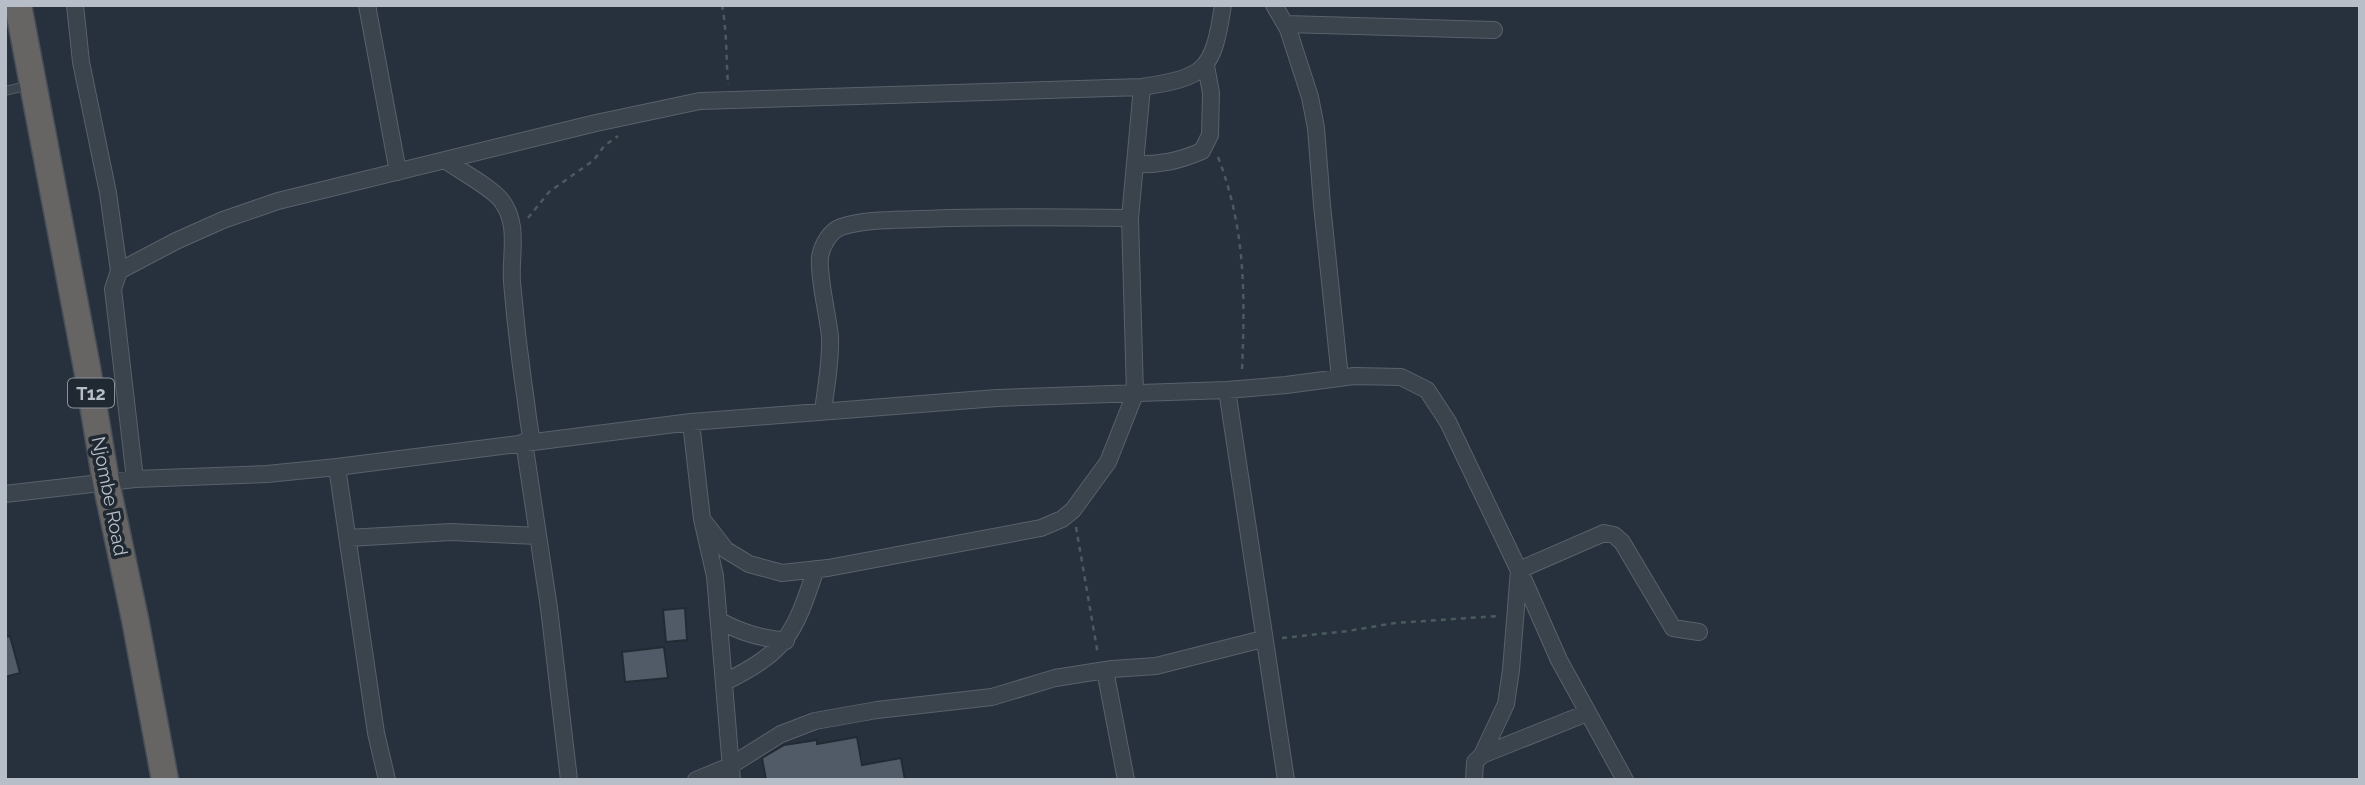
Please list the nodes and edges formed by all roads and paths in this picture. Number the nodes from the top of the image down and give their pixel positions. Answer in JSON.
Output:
{"nodes":[{"id":1,"x":18,"y":5,"type":"edge"},
{"id":2,"x":75,"y":5,"type":"edge"},
{"id":3,"x":367,"y":5,"type":"edge"},
{"id":4,"x":722,"y":5,"type":"edge"},
{"id":5,"x":1223,"y":5,"type":"edge"},
{"id":6,"x":1274,"y":5,"type":"edge"},
{"id":7,"x":1286,"y":24,"type":"junction"},
{"id":8,"x":1494,"y":30,"type":"dead end"},
{"id":9,"x":1206,"y":66,"type":"junction"},
{"id":10,"x":33,"y":85,"type":"junction"},
{"id":11,"x":1142,"y":87,"type":"junction"},
{"id":12,"x":5,"y":91,"type":"edge"},
{"id":13,"x":729,"y":99,"type":"junction"},
{"id":14,"x":625,"y":117,"type":"junction"},
{"id":15,"x":1210,"y":135,"type":"junction"},
{"id":16,"x":445,"y":160,"type":"junction"},
{"id":17,"x":1135,"y":164,"type":"junction"},
{"id":18,"x":398,"y":172,"type":"junction"},
{"id":19,"x":1130,"y":218,"type":"junction"},
{"id":20,"x":513,"y":240,"type":"junction"},
{"id":21,"x":119,"y":271,"type":"junction"},
{"id":22,"x":1340,"y":378,"type":"junction"},
{"id":23,"x":1234,"y":389,"type":"junction"},
{"id":24,"x":1135,"y":394,"type":"junction"},
{"id":25,"x":823,"y":411,"type":"junction"},
{"id":26,"x":691,"y":422,"type":"junction"},
{"id":27,"x":528,"y":442,"type":"junction"},
{"id":28,"x":337,"y":467,"type":"junction"},
{"id":29,"x":135,"y":479,"type":"junction"},
{"id":30,"x":106,"y":482,"type":"junction"},
{"id":31,"x":5,"y":494,"type":"edge"},
{"id":32,"x":1073,"y":510,"type":"junction"},
{"id":33,"x":702,"y":519,"type":"junction"},
{"id":34,"x":538,"y":536,"type":"junction"},
{"id":35,"x":348,"y":538,"type":"junction"},
{"id":36,"x":817,"y":569,"type":"junction"},
{"id":37,"x":1519,"y":570,"type":"junction"},
{"id":38,"x":1515,"y":616,"type":"junction"},
{"id":39,"x":720,"y":621,"type":"junction"},
{"id":40,"x":1699,"y":632,"type":"dead end"},
{"id":41,"x":1263,"y":639,"type":"junction"},
{"id":42,"x":786,"y":641,"type":"junction"},
{"id":43,"x":1097,"y":671,"type":"junction"},
{"id":44,"x":725,"y":682,"type":"junction"},
{"id":45,"x":1587,"y":713,"type":"junction"},
{"id":46,"x":1482,"y":755,"type":"junction"},
{"id":47,"x":731,"y":773,"type":"edge"},
{"id":48,"x":165,"y":780,"type":"edge"},
{"id":49,"x":387,"y":780,"type":"edge"},
{"id":50,"x":569,"y":780,"type":"edge"},
{"id":51,"x":696,"y":780,"type":"edge"},
{"id":52,"x":1126,"y":780,"type":"edge"},
{"id":53,"x":1286,"y":780,"type":"edge"},
{"id":54,"x":1474,"y":780,"type":"edge"},
{"id":55,"x":1625,"y":780,"type":"edge"}],
"edges":[{"from":1,"to":10,"type":"highway","name":"Njombe Road","number":"T12"},
{"from":2,"to":21,"type":"street"},
{"from":3,"to":18,"type":"street"},
{"from":4,"to":13,"type":"path"},
{"from":5,"to":9,"type":"street"},
{"from":6,"to":7,"type":"street"},
{"from":7,"to":8,"type":"street"},
{"from":7,"to":22,"type":"street"},
{"from":9,"to":11,"type":"street"},
{"from":9,"to":15,"type":"street"},
{"from":10,"to":12,"type":"lane"},
{"from":10,"to":30,"type":"highway","name":"Njombe Road","number":"T12"},
{"from":11,"to":13,"type":"street"},
{"from":11,"to":17,"type":"street"},
{"from":13,"to":14,"type":"street"},
{"from":14,"to":16,"type":"street"},
{"from":14,"to":20,"type":"path"},
{"from":15,"to":17,"type":"street"},
{"from":15,"to":23,"type":"path"},
{"from":16,"to":18,"type":"street"},
{"from":16,"to":20,"type":"street"},
{"from":17,"to":19,"type":"street"},
{"from":18,"to":21,"type":"street"},
{"from":19,"to":24,"type":"street"},
{"from":19,"to":25,"type":"street"},
{"from":20,"to":27,"type":"street"},
{"from":21,"to":29,"type":"street"},
{"from":22,"to":23,"type":"street"},
{"from":22,"to":37,"type":"street"},
{"from":23,"to":24,"type":"street"},
{"from":23,"to":41,"type":"street"},
{"from":24,"to":25,"type":"street"},
{"from":24,"to":32,"type":"street"},
{"from":25,"to":26,"type":"street"},
{"from":26,"to":27,"type":"street"},
{"from":26,"to":33,"type":"street"},
{"from":27,"to":28,"type":"street"},
{"from":27,"to":34,"type":"street"},
{"from":28,"to":29,"type":"street"},
{"from":28,"to":35,"type":"street"},
{"from":29,"to":30,"type":"street"},
{"from":30,"to":31,"type":"street"},
{"from":30,"to":48,"type":"highway","name":"Njombe Road","number":"T12"},
{"from":32,"to":36,"type":"street"},
{"from":32,"to":43,"type":"path"},
{"from":33,"to":36,"type":"street"},
{"from":33,"to":39,"type":"street"},
{"from":34,"to":35,"type":"street"},
{"from":34,"to":50,"type":"street"},
{"from":35,"to":49,"type":"street"},
{"from":36,"to":42,"type":"street"},
{"from":37,"to":38,"type":"street"},
{"from":37,"to":40,"type":"street"},
{"from":37,"to":45,"type":"street"},
{"from":38,"to":41,"type":"path"},
{"from":38,"to":46,"type":"street"},
{"from":39,"to":42,"type":"street"},
{"from":39,"to":44,"type":"street"},
{"from":41,"to":43,"type":"street"},
{"from":41,"to":53,"type":"street"},
{"from":42,"to":44,"type":"street"},
{"from":43,"to":47,"type":"street"},
{"from":43,"to":52,"type":"street"},
{"from":44,"to":47,"type":"street"},
{"from":45,"to":46,"type":"street"},
{"from":45,"to":55,"type":"street"},
{"from":46,"to":54,"type":"street"},
{"from":47,"to":51,"type":"street"}]}
